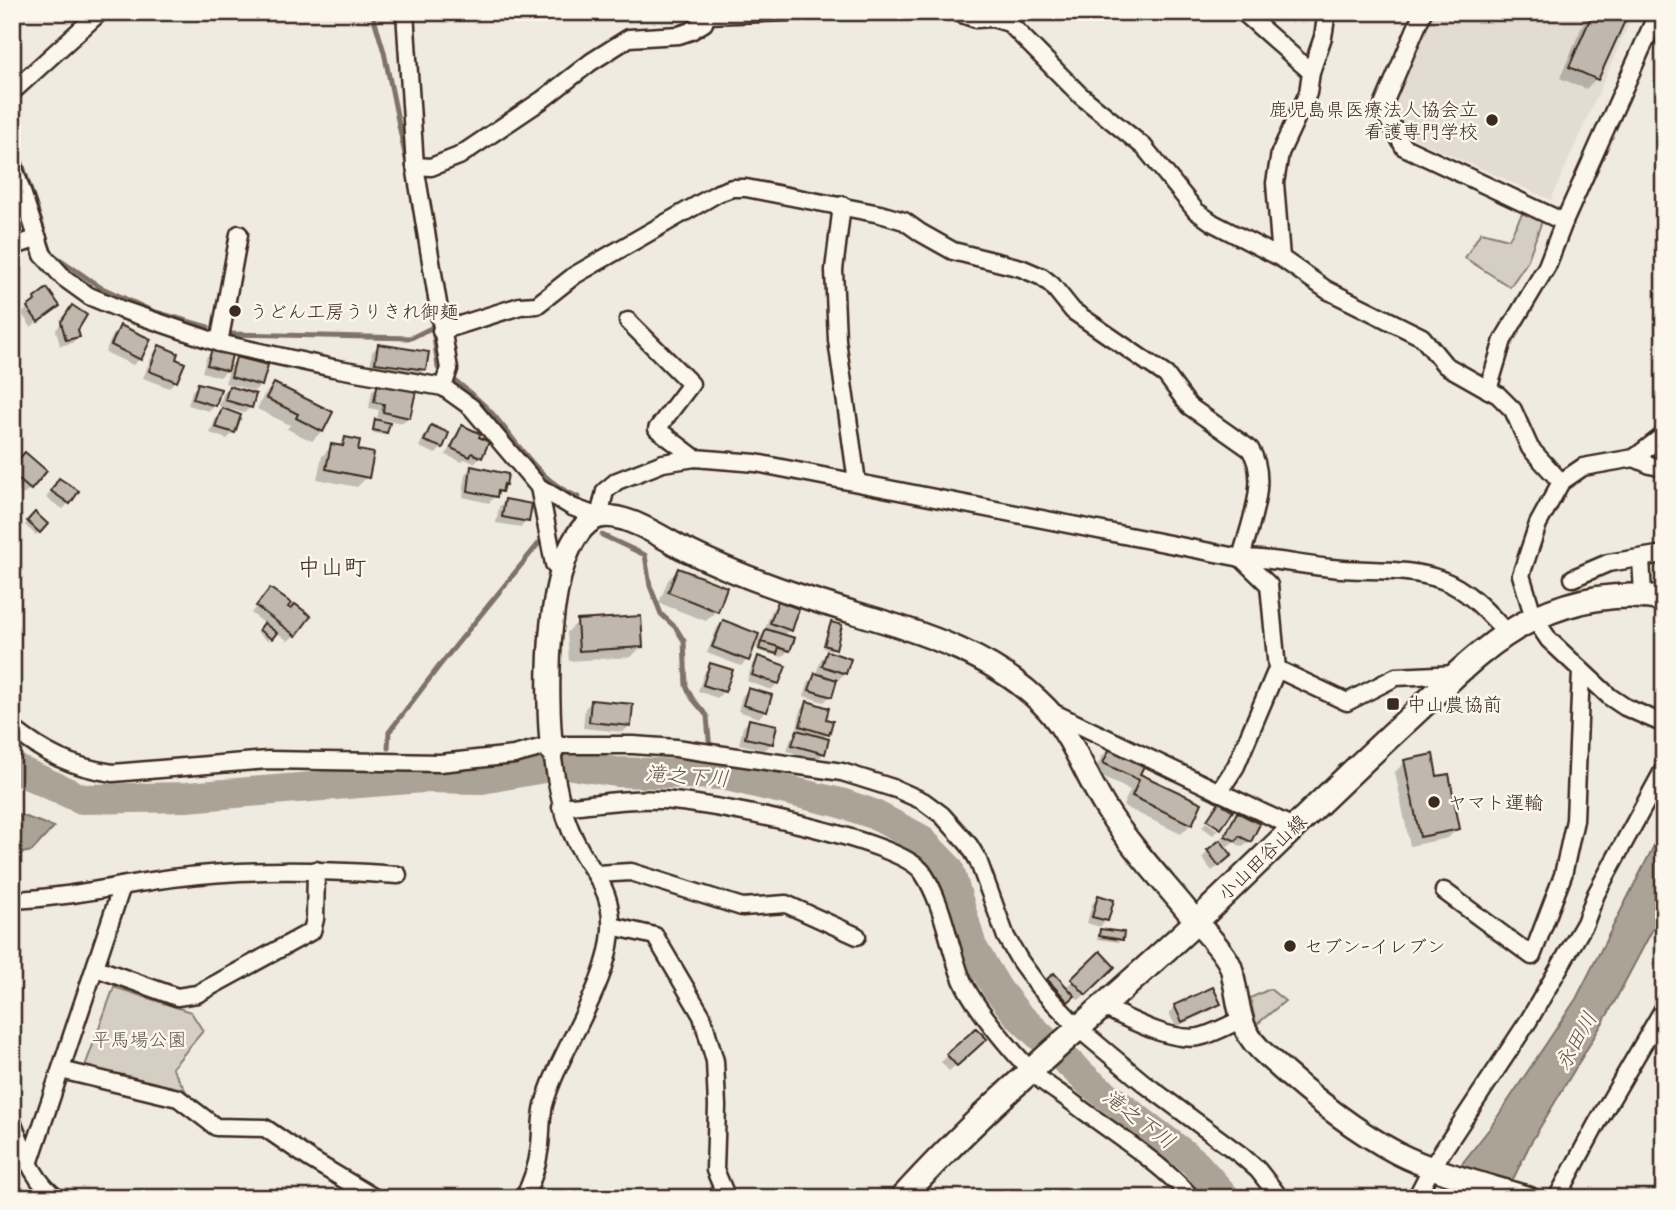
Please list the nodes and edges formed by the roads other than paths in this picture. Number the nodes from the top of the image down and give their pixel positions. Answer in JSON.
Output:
{"nodes":[{"id":1,"x":100,"y":12,"type":"edge"},
{"id":2,"x":405,"y":12,"type":"edge"},
{"id":3,"x":789,"y":12,"type":"edge"},
{"id":4,"x":956,"y":12,"type":"edge"},
{"id":5,"x":1243,"y":12,"type":"edge"},
{"id":6,"x":1327,"y":12,"type":"edge"},
{"id":7,"x":1423,"y":12,"type":"edge"},
{"id":8,"x":1658,"y":12,"type":"edge"},
{"id":9,"x":701,"y":14,"type":"edge"},
{"id":10,"x":976,"y":16,"type":"edge"},
{"id":11,"x":1311,"y":72,"type":"junction"},
{"id":12,"x":12,"y":92,"type":"edge"},
{"id":13,"x":12,"y":162,"type":"edge"},
{"id":14,"x":415,"y":166,"type":"junction"},
{"id":15,"x":842,"y":205,"type":"junction"},
{"id":16,"x":1564,"y":222,"type":"junction"},
{"id":17,"x":239,"y":234,"type":"dead end"},
{"id":18,"x":38,"y":238,"type":"junction"},
{"id":19,"x":12,"y":247,"type":"edge"},
{"id":20,"x":1281,"y":258,"type":"junction"},
{"id":21,"x":628,"y":321,"type":"dead end"},
{"id":22,"x":441,"y":331,"type":"junction"},
{"id":23,"x":219,"y":343,"type":"junction"},
{"id":24,"x":446,"y":379,"type":"junction"},
{"id":25,"x":1488,"y":390,"type":"junction"},
{"id":26,"x":1664,"y":435,"type":"edge"},
{"id":27,"x":1634,"y":457,"type":"junction"},
{"id":28,"x":695,"y":458,"type":"junction"},
{"id":29,"x":1664,"y":468,"type":"edge"},
{"id":30,"x":857,"y":482,"type":"junction"},
{"id":31,"x":1561,"y":482,"type":"junction"},
{"id":32,"x":539,"y":487,"type":"junction"},
{"id":33,"x":599,"y":517,"type":"junction"},
{"id":34,"x":1664,"y":554,"type":"edge"},
{"id":35,"x":1241,"y":558,"type":"junction"},
{"id":36,"x":1641,"y":558,"type":"junction"},
{"id":37,"x":561,"y":570,"type":"junction"},
{"id":38,"x":1573,"y":578,"type":"dead end"},
{"id":39,"x":1653,"y":597,"type":"edge"},
{"id":40,"x":1534,"y":618,"type":"junction"},
{"id":41,"x":1508,"y":634,"type":"junction"},
{"id":42,"x":1277,"y":669,"type":"junction"},
{"id":43,"x":1581,"y":671,"type":"junction"},
{"id":44,"x":1457,"y":674,"type":"junction"},
{"id":45,"x":1049,"y":711,"type":"junction"},
{"id":46,"x":1664,"y":724,"type":"edge"},
{"id":47,"x":12,"y":728,"type":"edge"},
{"id":48,"x":551,"y":748,"type":"junction"},
{"id":49,"x":1664,"y":769,"type":"edge"},
{"id":50,"x":1219,"y":792,"type":"junction"},
{"id":51,"x":560,"y":802,"type":"junction"},
{"id":52,"x":1293,"y":827,"type":"junction"},
{"id":53,"x":316,"y":870,"type":"junction"},
{"id":54,"x":596,"y":874,"type":"junction"},
{"id":55,"x":398,"y":875,"type":"dead end"},
{"id":56,"x":122,"y":886,"type":"junction"},
{"id":57,"x":1444,"y":891,"type":"dead end"},
{"id":58,"x":12,"y":900,"type":"edge"},
{"id":59,"x":1196,"y":921,"type":"junction"},
{"id":60,"x":612,"y":926,"type":"junction"},
{"id":61,"x":857,"y":936,"type":"dead end"},
{"id":62,"x":96,"y":968,"type":"junction"},
{"id":63,"x":1103,"y":1007,"type":"junction"},
{"id":64,"x":1664,"y":1008,"type":"edge"},
{"id":65,"x":1241,"y":1020,"type":"junction"},
{"id":66,"x":1076,"y":1032,"type":"junction"},
{"id":67,"x":61,"y":1070,"type":"junction"},
{"id":68,"x":1034,"y":1070,"type":"junction"},
{"id":69,"x":12,"y":1122,"type":"edge"},
{"id":70,"x":29,"y":1164,"type":"junction"},
{"id":71,"x":1432,"y":1167,"type":"junction"},
{"id":72,"x":57,"y":1198,"type":"edge"},
{"id":73,"x":375,"y":1198,"type":"edge"},
{"id":74,"x":524,"y":1198,"type":"edge"},
{"id":75,"x":727,"y":1198,"type":"edge"},
{"id":76,"x":902,"y":1198,"type":"edge"},
{"id":77,"x":1192,"y":1198,"type":"edge"},
{"id":78,"x":1280,"y":1198,"type":"edge"},
{"id":79,"x":1416,"y":1198,"type":"edge"},
{"id":80,"x":1529,"y":1198,"type":"edge"},
{"id":81,"x":1557,"y":1198,"type":"edge"}],
"edges":[{"from":1,"to":12,"type":"street"},
{"from":2,"to":14,"type":"street"},
{"from":3,"to":9,"type":"street"},
{"from":4,"to":10,"type":"street"},
{"from":5,"to":11,"type":"street"},
{"from":6,"to":11,"type":"street"},
{"from":7,"to":16,"type":"street"},
{"from":8,"to":16,"type":"street"},
{"from":9,"to":14,"type":"street"},
{"from":10,"to":20,"type":"street"},
{"from":11,"to":20,"type":"street"},
{"from":13,"to":18,"type":"street"},
{"from":14,"to":22,"type":"street"},
{"from":15,"to":22,"type":"street"},
{"from":15,"to":30,"type":"street"},
{"from":15,"to":35,"type":"street"},
{"from":16,"to":25,"type":"street"},
{"from":17,"to":23,"type":"street"},
{"from":18,"to":19,"type":"street"},
{"from":18,"to":23,"type":"street"},
{"from":20,"to":25,"type":"street"},
{"from":21,"to":28,"type":"street"},
{"from":22,"to":24,"type":"street"},
{"from":23,"to":24,"type":"street"},
{"from":24,"to":32,"type":"street"},
{"from":25,"to":31,"type":"street"},
{"from":26,"to":27,"type":"street"},
{"from":27,"to":29,"type":"street"},
{"from":27,"to":31,"type":"street"},
{"from":28,"to":30,"type":"street"},
{"from":28,"to":33,"type":"street"},
{"from":30,"to":35,"type":"street"},
{"from":31,"to":40,"type":"street"},
{"from":32,"to":33,"type":"street"},
{"from":32,"to":37,"type":"street"},
{"from":33,"to":37,"type":"street"},
{"from":33,"to":45,"type":"street"},
{"from":34,"to":36,"type":"street"},
{"from":35,"to":41,"type":"street"},
{"from":35,"to":42,"type":"street"},
{"from":36,"to":38,"type":"street"},
{"from":36,"to":39,"type":"street"},
{"from":37,"to":48,"type":"street"},
{"from":39,"to":40,"type":"main road","name":"小山田谷山線"},
{"from":40,"to":41,"type":"main road","name":"小山田谷山線"},
{"from":40,"to":43,"type":"street"},
{"from":41,"to":44,"type":"main road","name":"小山田谷山線"},
{"from":42,"to":44,"type":"street"},
{"from":42,"to":50,"type":"street"},
{"from":43,"to":46,"type":"street"},
{"from":43,"to":57,"type":"street"},
{"from":44,"to":52,"type":"main road","name":"小山田谷山線"},
{"from":45,"to":50,"type":"street"},
{"from":45,"to":59,"type":"street"},
{"from":47,"to":48,"type":"street"},
{"from":48,"to":51,"type":"street"},
{"from":48,"to":66,"type":"street"},
{"from":49,"to":71,"type":"street"},
{"from":50,"to":52,"type":"street"},
{"from":51,"to":54,"type":"street"},
{"from":51,"to":68,"type":"street"},
{"from":52,"to":59,"type":"main road","name":"小山田谷山線"},
{"from":53,"to":55,"type":"street"},
{"from":53,"to":56,"type":"street"},
{"from":53,"to":62,"type":"street"},
{"from":54,"to":60,"type":"street"},
{"from":54,"to":61,"type":"street"},
{"from":56,"to":58,"type":"street"},
{"from":56,"to":62,"type":"street"},
{"from":59,"to":63,"type":"main road","name":"小山田谷山線"},
{"from":59,"to":65,"type":"street"},
{"from":60,"to":74,"type":"street"},
{"from":60,"to":75,"type":"street"},
{"from":62,"to":67,"type":"street"},
{"from":63,"to":65,"type":"street"},
{"from":63,"to":66,"type":"main road","name":"小山田谷山線"},
{"from":64,"to":81,"type":"street"},
{"from":65,"to":71,"type":"street"},
{"from":66,"to":68,"type":"main road","name":"小山田谷山線"},
{"from":66,"to":78,"type":"street"},
{"from":67,"to":70,"type":"street"},
{"from":67,"to":73,"type":"street"},
{"from":68,"to":76,"type":"main road","name":"小山田谷山線"},
{"from":68,"to":77,"type":"street"},
{"from":69,"to":70,"type":"street"},
{"from":70,"to":72,"type":"street"},
{"from":71,"to":79,"type":"street"},
{"from":71,"to":80,"type":"street"}]}
